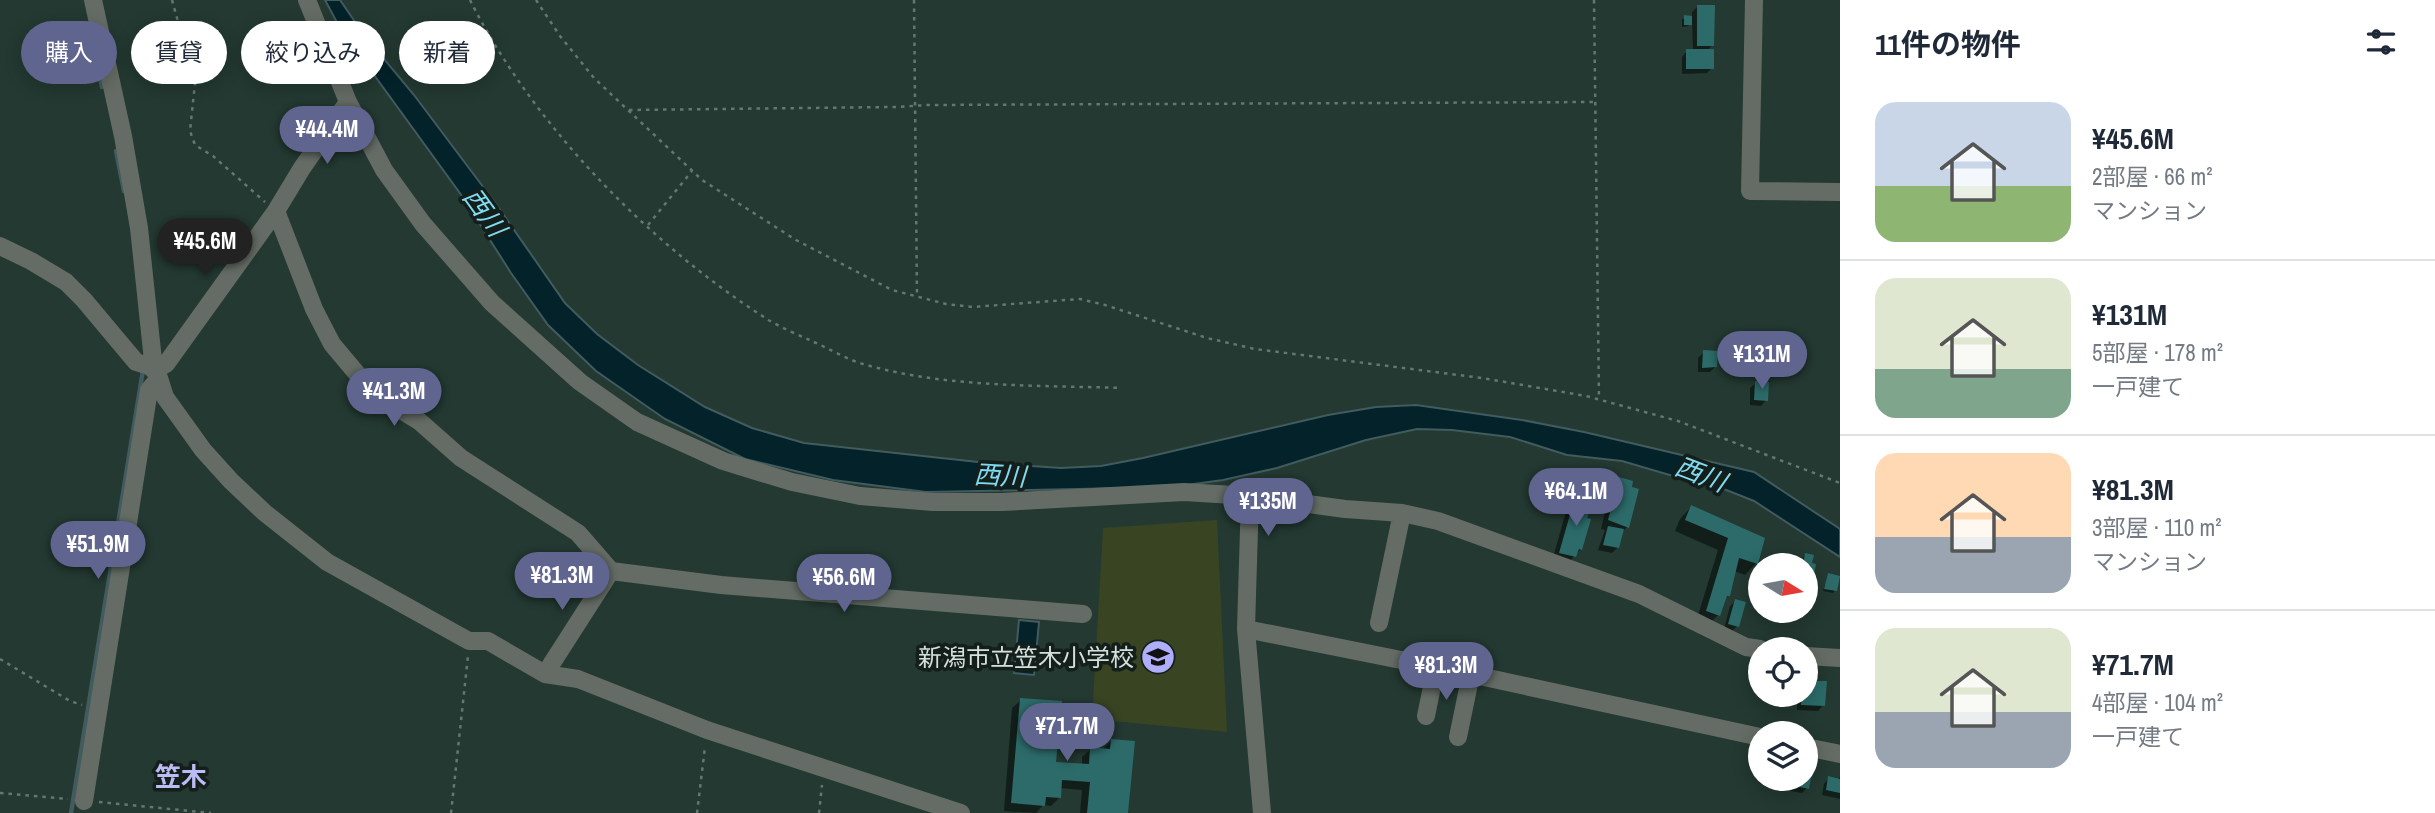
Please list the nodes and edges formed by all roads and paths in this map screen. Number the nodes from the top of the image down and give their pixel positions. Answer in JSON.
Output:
{"nodes":[{"id":1,"x":93,"y":0,"type":"edge"},
{"id":2,"x":172,"y":0,"type":"edge"},
{"id":3,"x":307,"y":0,"type":"edge"},
{"id":4,"x":470,"y":0,"type":"edge"},
{"id":5,"x":536,"y":0,"type":"edge"},
{"id":6,"x":914,"y":0,"type":"edge"},
{"id":7,"x":1594,"y":0,"type":"edge"},
{"id":8,"x":1754,"y":0,"type":"edge"},
{"id":9,"x":348,"y":102,"type":"junction"},
{"id":10,"x":1595,"y":102,"type":"junction"},
{"id":11,"x":914,"y":106,"type":"junction"},
{"id":12,"x":627,"y":110,"type":"junction"},
{"id":13,"x":692,"y":171,"type":"junction"},
{"id":14,"x":1840,"y":192,"type":"edge"},
{"id":15,"x":276,"y":211,"type":"junction"},
{"id":16,"x":648,"y":225,"type":"junction"},
{"id":17,"x":0,"y":246,"type":"edge"},
{"id":18,"x":917,"y":296,"type":"junction"},
{"id":19,"x":150,"y":369,"type":"junction"},
{"id":20,"x":1121,"y":388,"type":"dead end"},
{"id":21,"x":1599,"y":400,"type":"junction"},
{"id":22,"x":1840,"y":483,"type":"edge"},
{"id":23,"x":1250,"y":496,"type":"junction"},
{"id":24,"x":1402,"y":513,"type":"junction"},
{"id":25,"x":611,"y":570,"type":"junction"},
{"id":26,"x":1083,"y":614,"type":"dead end"},
{"id":27,"x":1379,"y":623,"type":"dead end"},
{"id":28,"x":1246,"y":629,"type":"junction"},
{"id":29,"x":469,"y":641,"type":"junction"},
{"id":30,"x":1748,"y":647,"type":"edge"},
{"id":31,"x":1818,"y":657,"type":"edge"},
{"id":32,"x":1840,"y":658,"type":"edge"},
{"id":33,"x":0,"y":659,"type":"edge"},
{"id":34,"x":1436,"y":667,"type":"junction"},
{"id":35,"x":545,"y":674,"type":"junction"},
{"id":36,"x":1471,"y":674,"type":"junction"},
{"id":37,"x":97,"y":709,"type":"junction"},
{"id":38,"x":1426,"y":716,"type":"dead end"},
{"id":39,"x":707,"y":730,"type":"junction"},
{"id":40,"x":1748,"y":734,"type":"edge"},
{"id":41,"x":1458,"y":737,"type":"dead end"},
{"id":42,"x":1818,"y":749,"type":"edge"},
{"id":43,"x":1840,"y":754,"type":"edge"},
{"id":44,"x":825,"y":768,"type":"junction"},
{"id":45,"x":0,"y":793,"type":"edge"},
{"id":46,"x":77,"y":800,"type":"junction"},
{"id":47,"x":1265,"y":812,"type":"edge"},
{"id":48,"x":211,"y":813,"type":"edge"},
{"id":49,"x":451,"y":813,"type":"edge"},
{"id":50,"x":697,"y":813,"type":"edge"},
{"id":51,"x":819,"y":813,"type":"edge"},
{"id":52,"x":961,"y":813,"type":"edge"}],
"edges":[{"from":1,"to":19,"type":"street"},
{"from":2,"to":15,"type":"path"},
{"from":3,"to":9,"type":"street"},
{"from":4,"to":16,"type":"path"},
{"from":5,"to":12,"type":"path"},
{"from":6,"to":11,"type":"path"},
{"from":7,"to":10,"type":"path"},
{"from":8,"to":14,"type":"street"},
{"from":9,"to":15,"type":"street"},
{"from":9,"to":23,"type":"street"},
{"from":10,"to":11,"type":"path"},
{"from":10,"to":21,"type":"path"},
{"from":11,"to":12,"type":"path"},
{"from":11,"to":18,"type":"path"},
{"from":12,"to":13,"type":"path"},
{"from":13,"to":16,"type":"path"},
{"from":13,"to":18,"type":"path"},
{"from":15,"to":19,"type":"street"},
{"from":15,"to":25,"type":"street"},
{"from":16,"to":20,"type":"path"},
{"from":17,"to":19,"type":"street"},
{"from":18,"to":21,"type":"path"},
{"from":19,"to":29,"type":"street"},
{"from":19,"to":37,"type":"street"},
{"from":21,"to":22,"type":"path"},
{"from":23,"to":24,"type":"street"},
{"from":23,"to":28,"type":"street"},
{"from":24,"to":27,"type":"street"},
{"from":24,"to":30,"type":"street"},
{"from":25,"to":26,"type":"street"},
{"from":25,"to":35,"type":"street"},
{"from":28,"to":34,"type":"street"},
{"from":28,"to":47,"type":"street"},
{"from":29,"to":35,"type":"street"},
{"from":29,"to":49,"type":"path"},
{"from":31,"to":32,"type":"street"},
{"from":33,"to":37,"type":"path"},
{"from":34,"to":36,"type":"street"},
{"from":34,"to":38,"type":"street"},
{"from":35,"to":39,"type":"street"},
{"from":36,"to":40,"type":"street"},
{"from":36,"to":41,"type":"street"},
{"from":37,"to":46,"type":"street"},
{"from":39,"to":44,"type":"street"},
{"from":39,"to":50,"type":"path"},
{"from":42,"to":43,"type":"street"},
{"from":44,"to":51,"type":"path"},
{"from":44,"to":52,"type":"street"},
{"from":45,"to":46,"type":"path"},
{"from":46,"to":48,"type":"path"}]}
